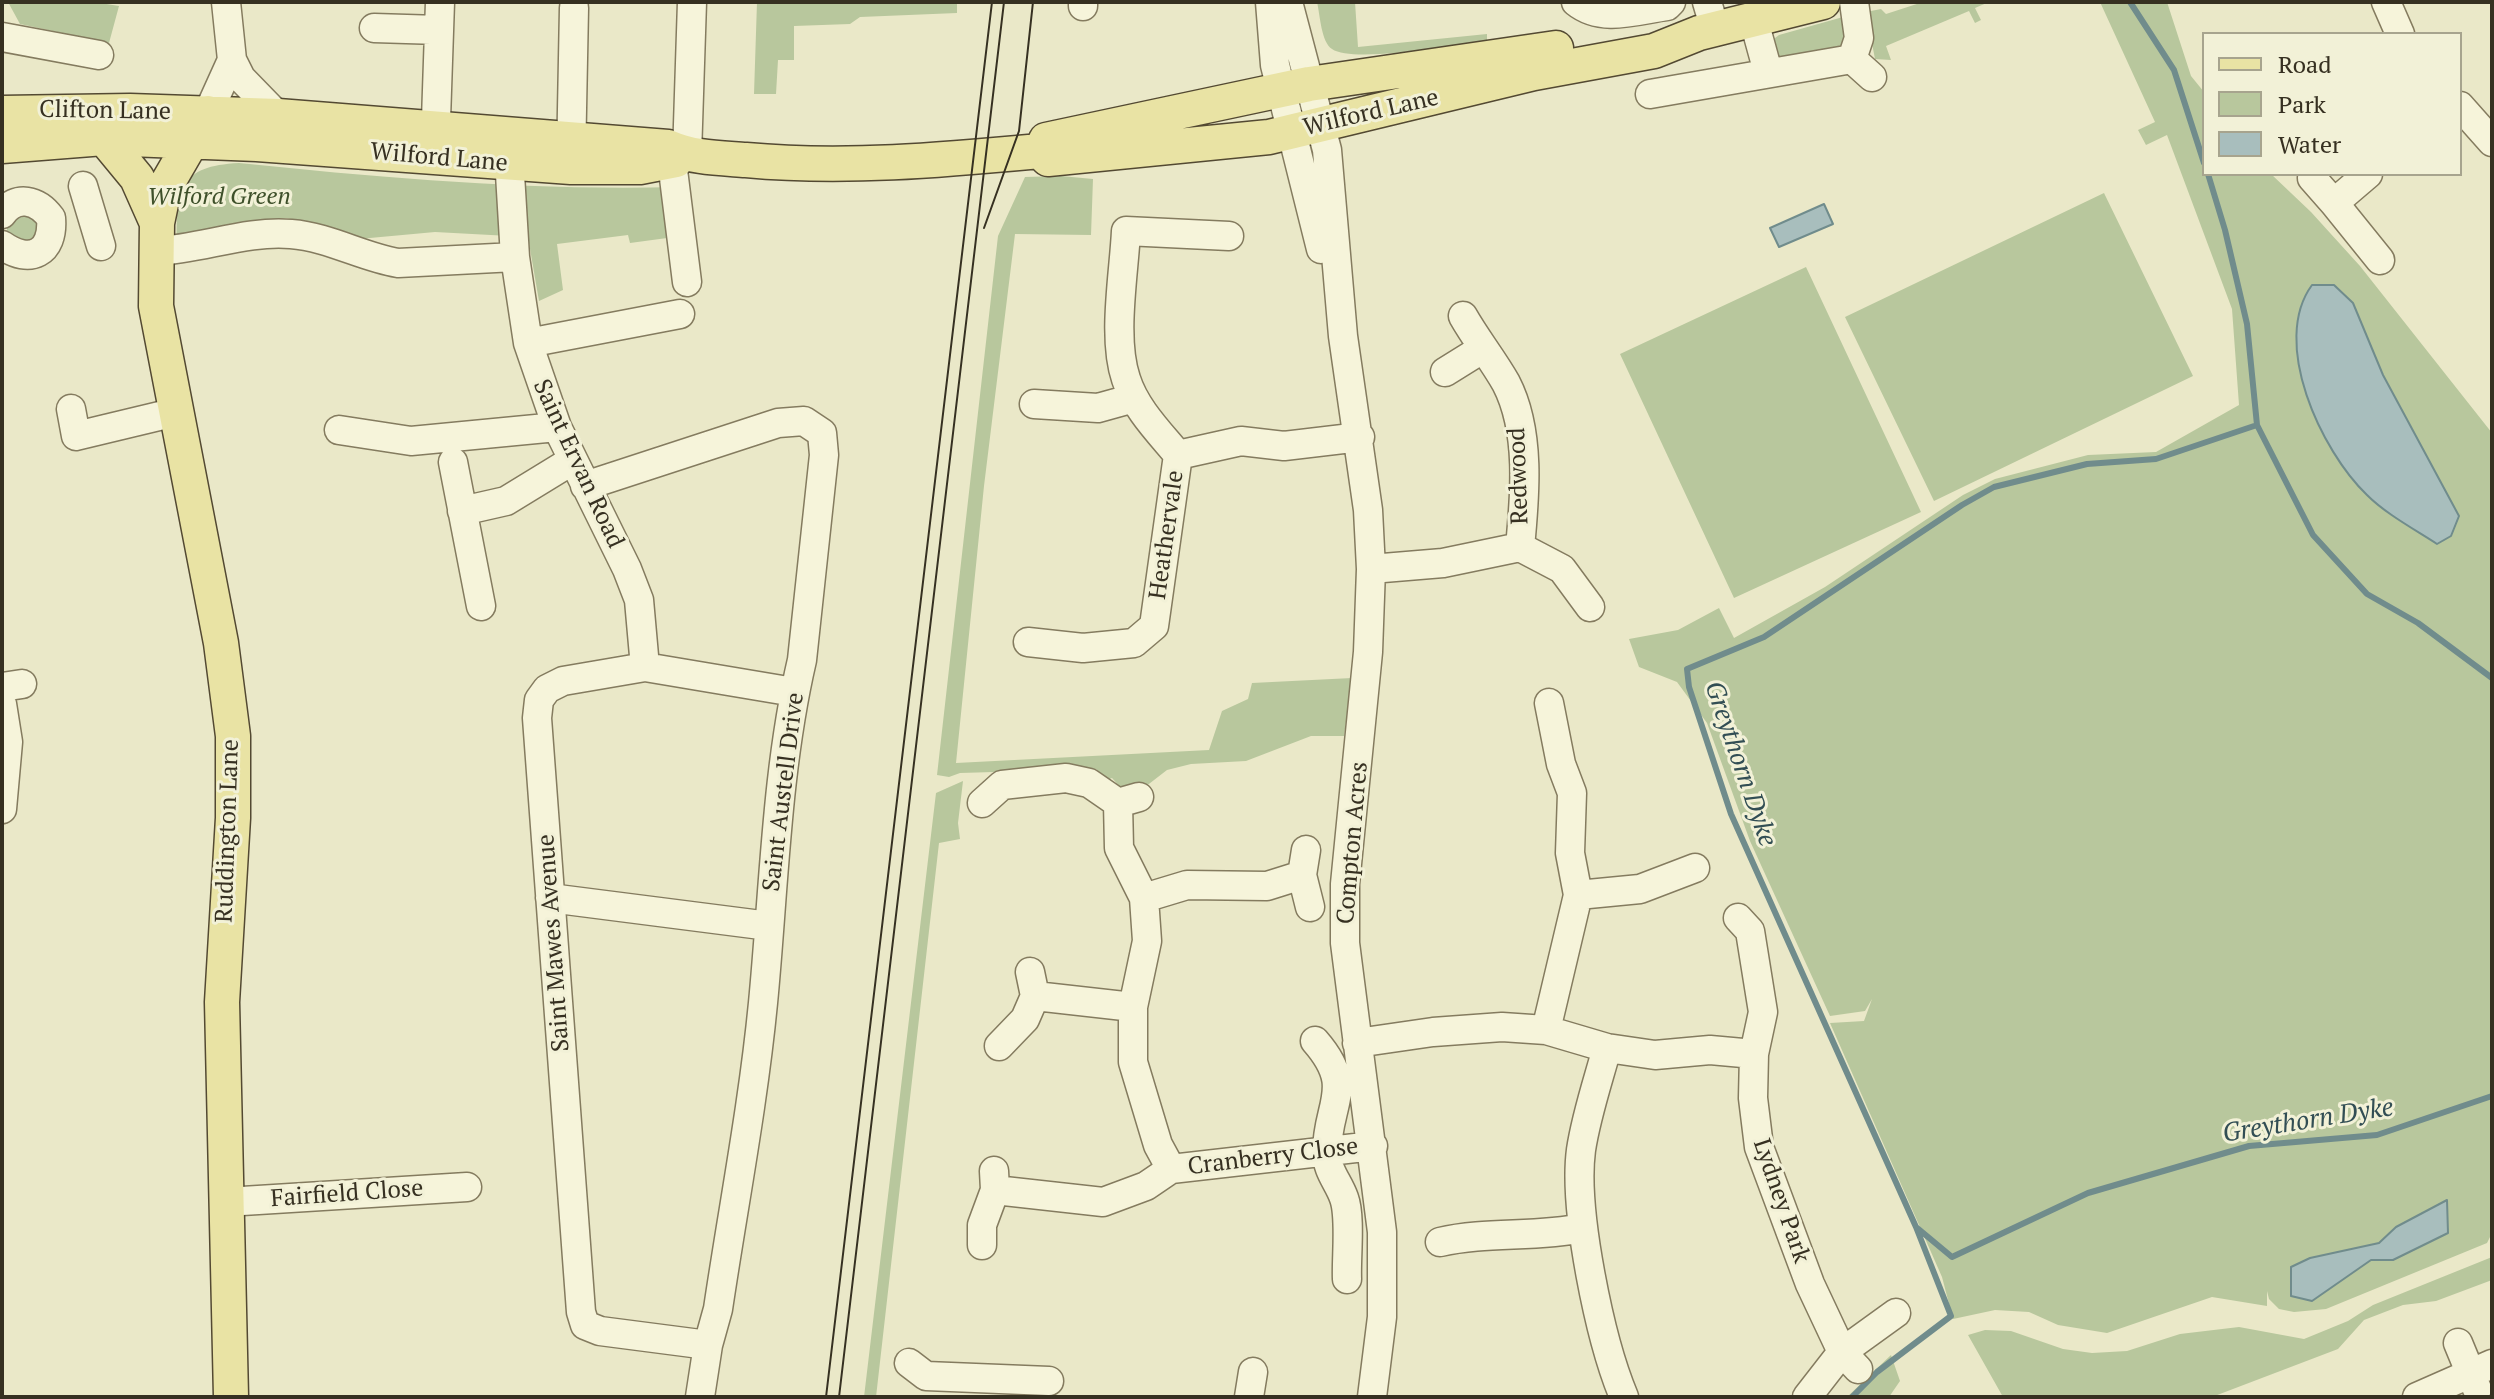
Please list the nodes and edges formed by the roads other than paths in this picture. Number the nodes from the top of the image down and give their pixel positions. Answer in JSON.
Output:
{"nodes":[{"id":1,"x":226,"y":2,"type":"edge"},
{"id":2,"x":440,"y":2,"type":"edge"},
{"id":3,"x":692,"y":2,"type":"edge"},
{"id":4,"x":1270,"y":2,"type":"edge"},
{"id":5,"x":1288,"y":2,"type":"edge"},
{"id":6,"x":1576,"y":2,"type":"edge"},
{"id":7,"x":1671,"y":2,"type":"edge"},
{"id":8,"x":1823,"y":2,"type":"edge"},
{"id":9,"x":1854,"y":2,"type":"edge"},
{"id":10,"x":2386,"y":2,"type":"edge"},
{"id":11,"x":574,"y":8,"type":"dead end"},
{"id":12,"x":1707,"y":21,"type":"edge"},
{"id":13,"x":1754,"y":21,"type":"junction"},
{"id":14,"x":374,"y":28,"type":"dead end"},
{"id":15,"x":439,"y":30,"type":"junction"},
{"id":16,"x":2399,"y":32,"type":"edge"},
{"id":17,"x":2,"y":37,"type":"edge"},
{"id":18,"x":99,"y":55,"type":"dead end"},
{"id":19,"x":232,"y":60,"type":"junction"},
{"id":20,"x":1768,"y":72,"type":"junction"},
{"id":21,"x":1650,"y":94,"type":"dead end"},
{"id":22,"x":1301,"y":108,"type":"junction"},
{"id":23,"x":2462,"y":108,"type":"edge"},
{"id":24,"x":2,"y":113,"type":"edge"},
{"id":25,"x":208,"y":113,"type":"junction"},
{"id":26,"x":278,"y":116,"type":"junction"},
{"id":27,"x":104,"y":138,"type":"junction"},
{"id":28,"x":190,"y":142,"type":"junction"},
{"id":29,"x":2492,"y":142,"type":"edge"},
{"id":30,"x":436,"y":143,"type":"junction"},
{"id":31,"x":2,"y":146,"type":"edge"},
{"id":32,"x":508,"y":148,"type":"junction"},
{"id":33,"x":1040,"y":151,"type":"junction"},
{"id":34,"x":572,"y":153,"type":"junction"},
{"id":35,"x":679,"y":159,"type":"junction"},
{"id":36,"x":2366,"y":176,"type":"edge"},
{"id":37,"x":2312,"y":178,"type":"dead end"},
{"id":38,"x":2334,"y":203,"type":"junction"},
{"id":39,"x":2,"y":214,"type":"edge"},
{"id":40,"x":51,"y":222,"type":"junction"},
{"id":41,"x":1229,"y":236,"type":"dead end"},
{"id":42,"x":157,"y":237,"type":"junction"},
{"id":43,"x":2,"y":245,"type":"edge"},
{"id":44,"x":101,"y":246,"type":"dead end"},
{"id":45,"x":515,"y":257,"type":"junction"},
{"id":46,"x":2380,"y":260,"type":"dead end"},
{"id":47,"x":687,"y":282,"type":"dead end"},
{"id":48,"x":680,"y":314,"type":"dead end"},
{"id":49,"x":1463,"y":316,"type":"dead end"},
{"id":50,"x":528,"y":343,"type":"junction"},
{"id":51,"x":1482,"y":349,"type":"junction"},
{"id":52,"x":1445,"y":372,"type":"dead end"},
{"id":53,"x":1134,"y":398,"type":"junction"},
{"id":54,"x":1034,"y":404,"type":"dead end"},
{"id":55,"x":71,"y":409,"type":"dead end"},
{"id":56,"x":176,"y":412,"type":"junction"},
{"id":57,"x":557,"y":427,"type":"junction"},
{"id":58,"x":339,"y":430,"type":"dead end"},
{"id":59,"x":1360,"y":437,"type":"junction"},
{"id":60,"x":1178,"y":455,"type":"junction"},
{"id":61,"x":573,"y":460,"type":"junction"},
{"id":62,"x":453,"y":462,"type":"dead end"},
{"id":63,"x":585,"y":486,"type":"junction"},
{"id":64,"x":462,"y":511,"type":"junction"},
{"id":65,"x":1520,"y":547,"type":"junction"},
{"id":66,"x":1371,"y":569,"type":"junction"},
{"id":67,"x":481,"y":606,"type":"dead end"},
{"id":68,"x":1590,"y":607,"type":"dead end"},
{"id":69,"x":1028,"y":642,"type":"dead end"},
{"id":70,"x":645,"y":667,"type":"junction"},
{"id":71,"x":794,"y":692,"type":"junction"},
{"id":72,"x":1546,"y":699,"type":"dead end"},
{"id":73,"x":2,"y":704,"type":"edge"},
{"id":74,"x":982,"y":803,"type":"dead end"},
{"id":75,"x":2,"y":809,"type":"edge"},
{"id":76,"x":1695,"y":868,"type":"dead end"},
{"id":77,"x":1578,"y":895,"type":"junction"},
{"id":78,"x":550,"y":898,"type":"junction"},
{"id":79,"x":1144,"y":898,"type":"junction"},
{"id":80,"x":1310,"y":907,"type":"dead end"},
{"id":81,"x":1738,"y":918,"type":"dead end"},
{"id":82,"x":769,"y":926,"type":"junction"},
{"id":83,"x":1133,"y":1007,"type":"junction"},
{"id":84,"x":1546,"y":1030,"type":"junction"},
{"id":85,"x":1315,"y":1041,"type":"dead end"},
{"id":86,"x":1357,"y":1043,"type":"junction"},
{"id":87,"x":999,"y":1046,"type":"dead end"},
{"id":88,"x":1607,"y":1048,"type":"junction"},
{"id":89,"x":1754,"y":1054,"type":"junction"},
{"id":90,"x":1373,"y":1146,"type":"junction"},
{"id":91,"x":1327,"y":1151,"type":"junction"},
{"id":92,"x":1171,"y":1169,"type":"junction"},
{"id":93,"x":467,"y":1187,"type":"dead end"},
{"id":94,"x":226,"y":1202,"type":"junction"},
{"id":95,"x":1583,"y":1228,"type":"junction"},
{"id":96,"x":1440,"y":1242,"type":"dead end"},
{"id":97,"x":982,"y":1245,"type":"dead end"},
{"id":98,"x":1347,"y":1279,"type":"dead end"},
{"id":99,"x":1896,"y":1313,"type":"dead end"},
{"id":100,"x":2458,"y":1343,"type":"dead end"},
{"id":101,"x":708,"y":1345,"type":"junction"},
{"id":102,"x":1848,"y":1355,"type":"junction"},
{"id":103,"x":909,"y":1363,"type":"dead end"},
{"id":104,"x":2480,"y":1375,"type":"edge"},
{"id":105,"x":1049,"y":1381,"type":"dead end"},
{"id":106,"x":970,"y":1387,"type":"edge"},
{"id":107,"x":231,"y":1397,"type":"edge"},
{"id":108,"x":700,"y":1397,"type":"edge"},
{"id":109,"x":1372,"y":1397,"type":"edge"},
{"id":110,"x":1624,"y":1397,"type":"edge"},
{"id":111,"x":1807,"y":1397,"type":"edge"},
{"id":112,"x":2417,"y":1397,"type":"edge"}],
"edges":[{"from":1,"to":19,"type":"street"},
{"from":2,"to":15,"type":"street"},
{"from":3,"to":35,"type":"street"},
{"from":4,"to":22,"type":"street"},
{"from":5,"to":22,"type":"street"},
{"from":6,"to":7,"type":"street"},
{"from":8,"to":13,"type":"main road","name":"Wilford Lane"},
{"from":9,"to":20,"type":"street"},
{"from":10,"to":16,"type":"street"},
{"from":11,"to":34,"type":"street"},
{"from":12,"to":13,"type":"main road","name":"Wilford Lane"},
{"from":12,"to":22,"type":"main road","name":"Wilford Lane"},
{"from":12,"to":22,"type":"main road","name":"Wilford Lane"},
{"from":13,"to":20,"type":"street"},
{"from":14,"to":15,"type":"street"},
{"from":15,"to":30,"type":"street"},
{"from":17,"to":18,"type":"street"},
{"from":19,"to":25,"type":"street","name":"Ruddington Lane"},
{"from":19,"to":26,"type":"street"},
{"from":20,"to":21,"type":"street"},
{"from":22,"to":33,"type":"main road","name":"Wilford Lane"},
{"from":22,"to":33,"type":"main road","name":"Wilford Lane"},
{"from":22,"to":59,"type":"street","name":"Compton Acres"},
{"from":23,"to":29,"type":"street"},
{"from":24,"to":25,"type":"main road","name":"Clifton Lane"},
{"from":25,"to":26,"type":"main road","name":"Wilford Lane"},
{"from":25,"to":28,"type":"main road","name":"Ruddington Lane"},
{"from":26,"to":30,"type":"main road","name":"Wilford Lane"},
{"from":27,"to":28,"type":"main road","name":"Clifton Lane"},
{"from":27,"to":31,"type":"main road","name":"Clifton Lane"},
{"from":27,"to":42,"type":"main road","name":"Ruddington Lane"},
{"from":28,"to":30,"type":"main road","name":"Wilford Lane"},
{"from":28,"to":42,"type":"main road","name":"Ruddington Lane"},
{"from":30,"to":32,"type":"main road","name":"Wilford Lane"},
{"from":32,"to":34,"type":"main road","name":"Wilford Lane"},
{"from":32,"to":45,"type":"street","name":"Saint Ervan Road"},
{"from":33,"to":35,"type":"main road","name":"Wilford Lane"},
{"from":34,"to":35,"type":"main road","name":"Wilford Lane"},
{"from":35,"to":47,"type":"street"},
{"from":36,"to":38,"type":"street"},
{"from":37,"to":38,"type":"street"},
{"from":38,"to":46,"type":"street"},
{"from":39,"to":40,"type":"street"},
{"from":40,"to":43,"type":"street"},
{"from":40,"to":44,"type":"street"},
{"from":41,"to":53,"type":"street","name":"Heathervale"},
{"from":42,"to":45,"type":"street"},
{"from":42,"to":56,"type":"main road","name":"Ruddington Lane"},
{"from":45,"to":50,"type":"street","name":"Saint Ervan Road"},
{"from":48,"to":50,"type":"street"},
{"from":49,"to":51,"type":"street","name":"Redwood"},
{"from":50,"to":57,"type":"street","name":"Saint Ervan Road"},
{"from":51,"to":52,"type":"street"},
{"from":51,"to":65,"type":"street","name":"Redwood"},
{"from":53,"to":54,"type":"street"},
{"from":53,"to":60,"type":"street","name":"Heathervale"},
{"from":55,"to":56,"type":"street"},
{"from":56,"to":94,"type":"main road","name":"Ruddington Lane"},
{"from":57,"to":58,"type":"street"},
{"from":57,"to":61,"type":"street","name":"Saint Ervan Road"},
{"from":59,"to":60,"type":"street","name":"Heathervale"},
{"from":59,"to":66,"type":"street","name":"Compton Acres"},
{"from":60,"to":69,"type":"street","name":"Heathervale"},
{"from":61,"to":63,"type":"street","name":"Saint Ervan Road"},
{"from":61,"to":64,"type":"street"},
{"from":62,"to":64,"type":"street"},
{"from":63,"to":70,"type":"street","name":"Saint Ervan Road"},
{"from":63,"to":71,"type":"street","name":"Saint Austell Drive"},
{"from":64,"to":67,"type":"street"},
{"from":65,"to":66,"type":"street","name":"Redwood"},
{"from":65,"to":68,"type":"street"},
{"from":66,"to":86,"type":"street","name":"Compton Acres"},
{"from":70,"to":71,"type":"street","name":"Saint Mawes Avenue"},
{"from":70,"to":78,"type":"street","name":"Saint Mawes Avenue"},
{"from":71,"to":82,"type":"street","name":"Saint Austell Drive"},
{"from":72,"to":77,"type":"street"},
{"from":73,"to":75,"type":"street"},
{"from":74,"to":79,"type":"street","name":"Cranberry Close"},
{"from":76,"to":77,"type":"street"},
{"from":77,"to":84,"type":"street"},
{"from":78,"to":82,"type":"street"},
{"from":78,"to":101,"type":"street","name":"Saint Mawes Avenue"},
{"from":79,"to":80,"type":"street"},
{"from":79,"to":83,"type":"street","name":"Cranberry Close"},
{"from":81,"to":89,"type":"street","name":"Lydney Park"},
{"from":82,"to":101,"type":"street","name":"Saint Austell Drive"},
{"from":83,"to":87,"type":"street"},
{"from":83,"to":92,"type":"street","name":"Cranberry Close"},
{"from":84,"to":86,"type":"street"},
{"from":84,"to":88,"type":"street"},
{"from":85,"to":91,"type":"street"},
{"from":86,"to":90,"type":"street","name":"Compton Acres"},
{"from":88,"to":89,"type":"street"},
{"from":88,"to":95,"type":"street"},
{"from":89,"to":102,"type":"street","name":"Lydney Park"},
{"from":90,"to":91,"type":"street","name":"Cranberry Close"},
{"from":90,"to":109,"type":"street","name":"Compton Acres"},
{"from":91,"to":92,"type":"street","name":"Cranberry Close"},
{"from":91,"to":98,"type":"street"},
{"from":92,"to":97,"type":"street"},
{"from":93,"to":94,"type":"street","name":"Fairfield Close"},
{"from":94,"to":107,"type":"main road","name":"Ruddington Lane"},
{"from":95,"to":96,"type":"street"},
{"from":95,"to":110,"type":"street"},
{"from":99,"to":102,"type":"street"},
{"from":100,"to":104,"type":"street"},
{"from":101,"to":108,"type":"street","name":"Saint Austell Drive"},
{"from":102,"to":111,"type":"street"},
{"from":103,"to":106,"type":"street"},
{"from":104,"to":112,"type":"street"},
{"from":105,"to":106,"type":"street"}]}
